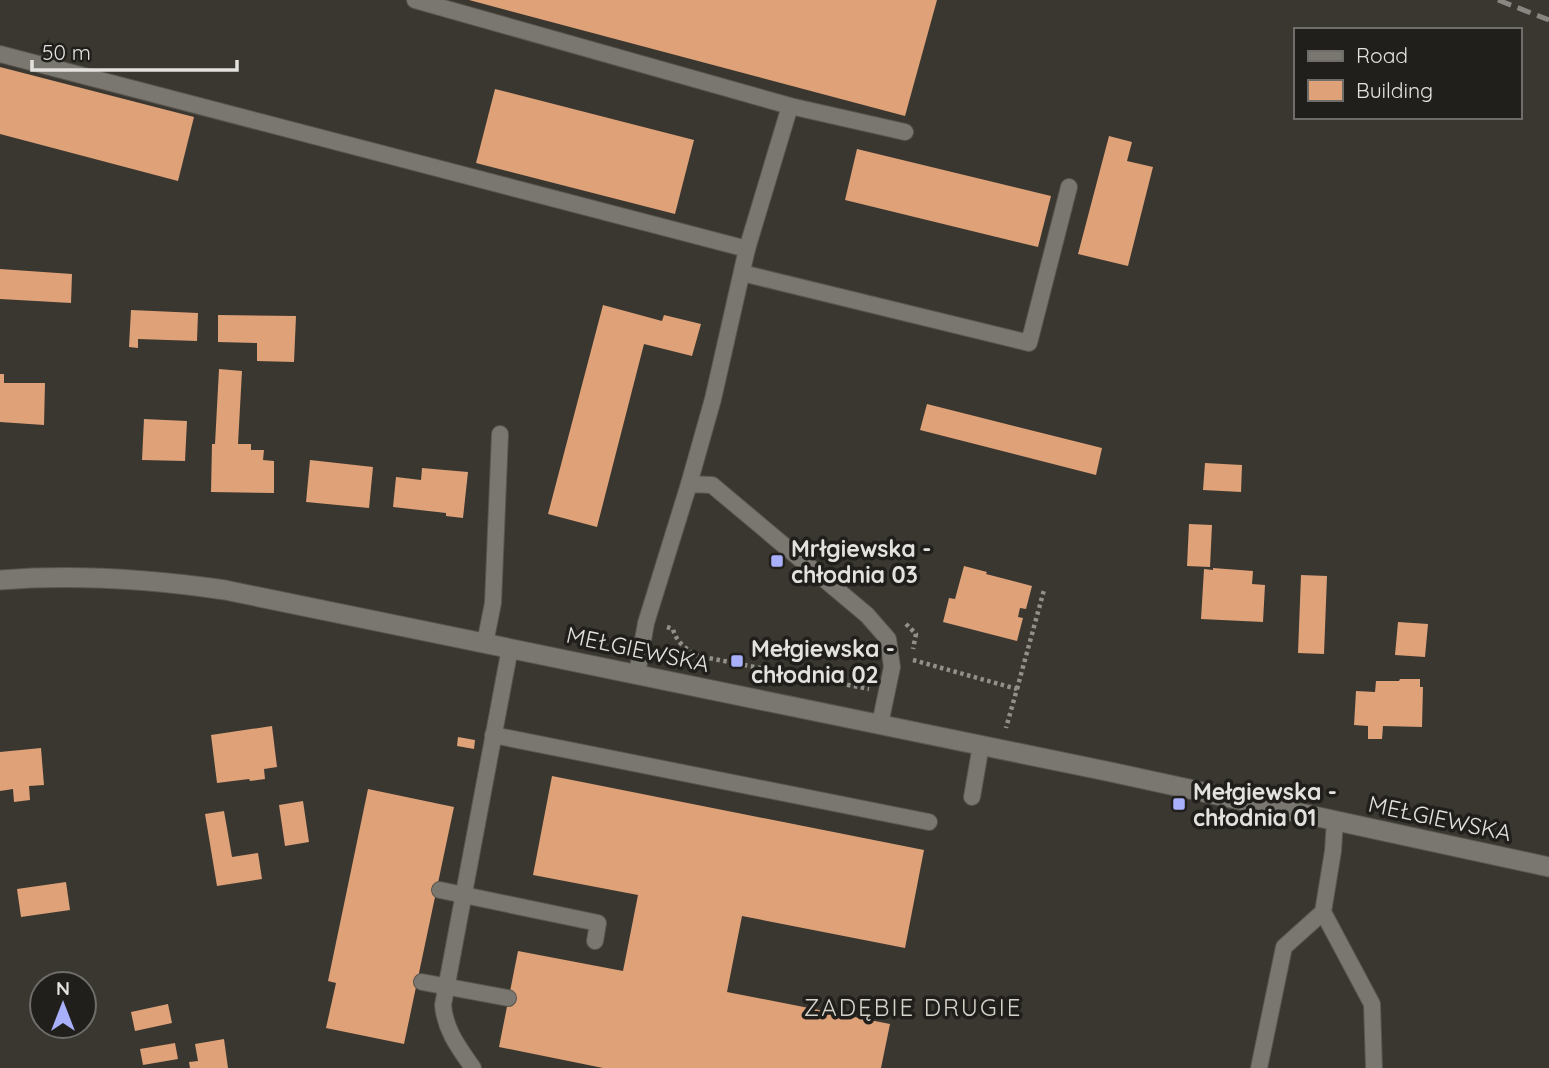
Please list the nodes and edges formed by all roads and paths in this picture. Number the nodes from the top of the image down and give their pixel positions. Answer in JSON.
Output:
{"nodes":[{"id":1,"x":415,"y":0,"type":"edge"},
{"id":2,"x":0,"y":54,"type":"edge"},
{"id":3,"x":790,"y":106,"type":"junction"},
{"id":4,"x":905,"y":132,"type":"dead end"},
{"id":5,"x":1069,"y":187,"type":"dead end"},
{"id":6,"x":747,"y":249,"type":"junction"},
{"id":7,"x":742,"y":273,"type":"junction"},
{"id":8,"x":499,"y":434,"type":"dead end"},
{"id":9,"x":689,"y":484,"type":"junction"},
{"id":10,"x":0,"y":580,"type":"edge"},
{"id":11,"x":1044,"y":590,"type":"dead end"},
{"id":12,"x":897,"y":617,"type":"dead end"},
{"id":13,"x":646,"y":623,"type":"junction"},
{"id":14,"x":485,"y":643,"type":"junction"},
{"id":15,"x":510,"y":648,"type":"junction"},
{"id":16,"x":637,"y":674,"type":"junction"},
{"id":17,"x":1017,"y":689,"type":"junction"},
{"id":18,"x":886,"y":692,"type":"junction"},
{"id":19,"x":880,"y":724,"type":"junction"},
{"id":20,"x":1005,"y":731,"type":"dead end"},
{"id":21,"x":493,"y":735,"type":"junction"},
{"id":22,"x":981,"y":745,"type":"junction"},
{"id":23,"x":972,"y":797,"type":"dead end"},
{"id":24,"x":1335,"y":820,"type":"junction"},
{"id":25,"x":929,"y":822,"type":"dead end"},
{"id":26,"x":1549,"y":867,"type":"edge"},
{"id":27,"x":440,"y":890,"type":"dead end"},
{"id":28,"x":462,"y":894,"type":"junction"},
{"id":29,"x":1323,"y":912,"type":"junction"},
{"id":30,"x":595,"y":942,"type":"dead end"},
{"id":31,"x":422,"y":982,"type":"dead end"},
{"id":32,"x":445,"y":985,"type":"junction"},
{"id":33,"x":508,"y":998,"type":"dead end"},
{"id":34,"x":473,"y":1068,"type":"edge"},
{"id":35,"x":1259,"y":1068,"type":"edge"},
{"id":36,"x":1374,"y":1068,"type":"edge"}],
"edges":[{"from":1,"to":3,"type":"lane"},
{"from":2,"to":6,"type":"lane"},
{"from":3,"to":4,"type":"lane"},
{"from":3,"to":6,"type":"lane"},
{"from":5,"to":7,"type":"lane"},
{"from":6,"to":7,"type":"lane"},
{"from":7,"to":9,"type":"lane"},
{"from":8,"to":14,"type":"lane"},
{"from":9,"to":13,"type":"lane"},
{"from":9,"to":18,"type":"lane"},
{"from":10,"to":14,"type":"street","name":"MEŁGIEWSKA"},
{"from":11,"to":17,"type":"path"},
{"from":12,"to":17,"type":"path"},
{"from":13,"to":16,"type":"lane"},
{"from":13,"to":18,"type":"path"},
{"from":14,"to":15,"type":"street","name":"MEŁGIEWSKA"},
{"from":15,"to":16,"type":"street","name":"MEŁGIEWSKA"},
{"from":15,"to":21,"type":"lane"},
{"from":16,"to":19,"type":"street","name":"MEŁGIEWSKA"},
{"from":17,"to":20,"type":"path"},
{"from":18,"to":19,"type":"lane"},
{"from":19,"to":22,"type":"street","name":"MEŁGIEWSKA"},
{"from":21,"to":25,"type":"lane"},
{"from":21,"to":28,"type":"lane"},
{"from":22,"to":23,"type":"lane"},
{"from":22,"to":24,"type":"street","name":"MEŁGIEWSKA"},
{"from":24,"to":26,"type":"street","name":"MEŁGIEWSKA"},
{"from":24,"to":29,"type":"lane"},
{"from":27,"to":28,"type":"lane"},
{"from":28,"to":30,"type":"lane"},
{"from":28,"to":32,"type":"lane"},
{"from":29,"to":35,"type":"lane"},
{"from":29,"to":36,"type":"lane"},
{"from":31,"to":32,"type":"lane"},
{"from":32,"to":33,"type":"lane"},
{"from":32,"to":34,"type":"lane"}]}
